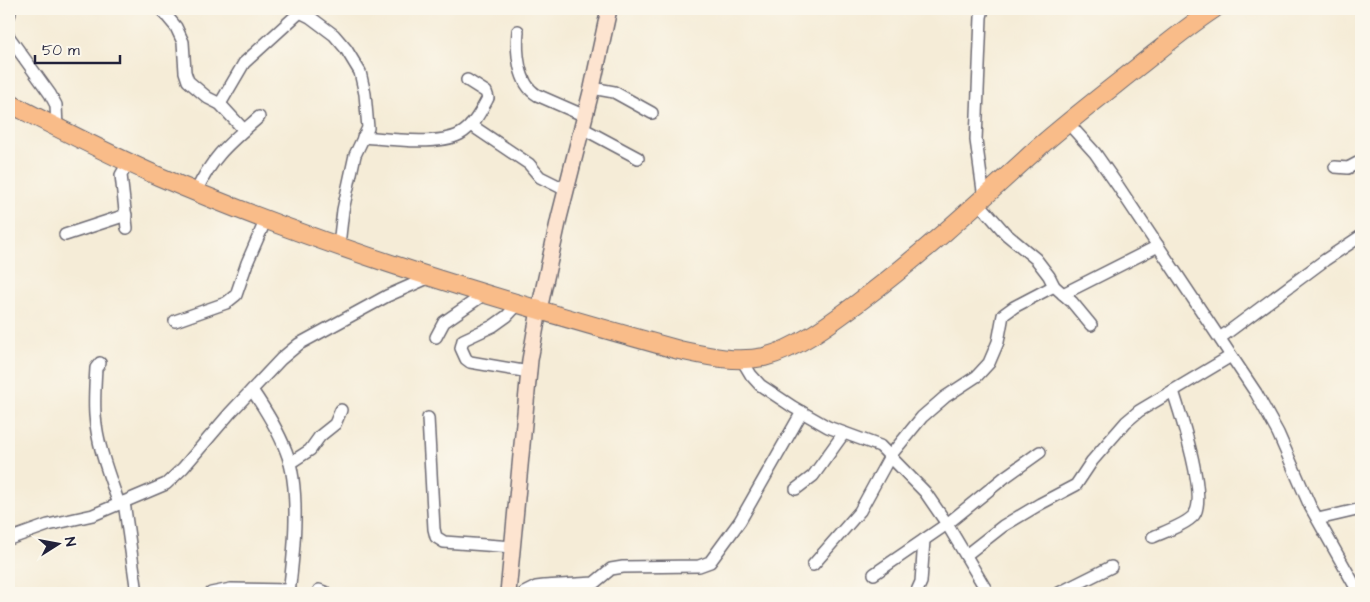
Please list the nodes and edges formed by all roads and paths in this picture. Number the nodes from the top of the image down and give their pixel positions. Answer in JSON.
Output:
{"nodes":[{"id":1,"x":161,"y":9,"type":"edge"},
{"id":2,"x":609,"y":9,"type":"edge"},
{"id":3,"x":983,"y":9,"type":"edge"},
{"id":4,"x":1214,"y":9,"type":"edge"},
{"id":5,"x":298,"y":10,"type":"edge"},
{"id":6,"x":518,"y":31,"type":"dead end"},
{"id":7,"x":9,"y":37,"type":"edge"},
{"id":8,"x":467,"y":80,"type":"dead end"},
{"id":9,"x":592,"y":88,"type":"junction"},
{"id":10,"x":9,"y":103,"type":"edge"},
{"id":11,"x":220,"y":104,"type":"junction"},
{"id":12,"x":652,"y":113,"type":"dead end"},
{"id":13,"x":260,"y":117,"type":"dead end"},
{"id":14,"x":584,"y":122,"type":"junction"},
{"id":15,"x":1068,"y":124,"type":"junction"},
{"id":16,"x":470,"y":125,"type":"junction"},
{"id":17,"x":58,"y":128,"type":"junction"},
{"id":18,"x":244,"y":130,"type":"junction"},
{"id":19,"x":363,"y":137,"type":"junction"},
{"id":20,"x":638,"y":158,"type":"dead end"},
{"id":21,"x":1361,"y":162,"type":"edge"},
{"id":22,"x":128,"y":163,"type":"junction"},
{"id":23,"x":1335,"y":167,"type":"dead end"},
{"id":24,"x":566,"y":190,"type":"junction"},
{"id":25,"x":196,"y":192,"type":"junction"},
{"id":26,"x":982,"y":200,"type":"junction"},
{"id":27,"x":126,"y":215,"type":"junction"},
{"id":28,"x":266,"y":219,"type":"junction"},
{"id":29,"x":127,"y":228,"type":"dead end"},
{"id":30,"x":65,"y":235,"type":"dead end"},
{"id":31,"x":1361,"y":236,"type":"edge"},
{"id":32,"x":339,"y":245,"type":"junction"},
{"id":33,"x":1158,"y":246,"type":"junction"},
{"id":34,"x":430,"y":277,"type":"junction"},
{"id":35,"x":1058,"y":290,"type":"junction"},
{"id":36,"x":486,"y":294,"type":"junction"},
{"id":37,"x":519,"y":304,"type":"junction"},
{"id":38,"x":539,"y":310,"type":"junction"},
{"id":39,"x":175,"y":321,"type":"dead end"},
{"id":40,"x":1091,"y":325,"type":"dead end"},
{"id":41,"x":436,"y":337,"type":"dead end"},
{"id":42,"x":1220,"y":338,"type":"junction"},
{"id":43,"x":1231,"y":356,"type":"junction"},
{"id":44,"x":742,"y":360,"type":"junction"},
{"id":45,"x":100,"y":364,"type":"dead end"},
{"id":46,"x":530,"y":372,"type":"junction"},
{"id":47,"x":252,"y":390,"type":"junction"},
{"id":48,"x":1173,"y":390,"type":"junction"},
{"id":49,"x":341,"y":410,"type":"dead end"},
{"id":50,"x":802,"y":412,"type":"junction"},
{"id":51,"x":428,"y":418,"type":"dead end"},
{"id":52,"x":844,"y":432,"type":"junction"},
{"id":53,"x":1040,"y":452,"type":"dead end"},
{"id":54,"x":890,"y":456,"type":"junction"},
{"id":55,"x":290,"y":463,"type":"junction"},
{"id":56,"x":796,"y":489,"type":"dead end"},
{"id":57,"x":122,"y":503,"type":"junction"},
{"id":58,"x":1361,"y":509,"type":"edge"},
{"id":59,"x":1318,"y":519,"type":"junction"},
{"id":60,"x":947,"y":524,"type":"junction"},
{"id":61,"x":1153,"y":537,"type":"dead end"},
{"id":62,"x":9,"y":539,"type":"edge"},
{"id":63,"x":924,"y":540,"type":"junction"},
{"id":64,"x":513,"y":547,"type":"junction"},
{"id":65,"x":966,"y":555,"type":"junction"},
{"id":66,"x":813,"y":565,"type":"dead end"},
{"id":67,"x":1112,"y":567,"type":"dead end"},
{"id":68,"x":874,"y":574,"type":"dead end"},
{"id":69,"x":1355,"y":587,"type":"edge"},
{"id":70,"x":290,"y":592,"type":"edge"},
{"id":71,"x":137,"y":593,"type":"edge"},
{"id":72,"x":211,"y":593,"type":"edge"},
{"id":73,"x":508,"y":593,"type":"edge"},
{"id":74,"x":524,"y":593,"type":"edge"},
{"id":75,"x":916,"y":593,"type":"edge"},
{"id":76,"x":988,"y":593,"type":"edge"},
{"id":77,"x":1059,"y":593,"type":"edge"}],
"edges":[{"from":1,"to":11,"type":"street"},
{"from":2,"to":9,"type":"main road"},
{"from":3,"to":26,"type":"street"},
{"from":4,"to":15,"type":"main road"},
{"from":5,"to":11,"type":"street"},
{"from":5,"to":19,"type":"street"},
{"from":6,"to":14,"type":"street"},
{"from":7,"to":17,"type":"street"},
{"from":8,"to":16,"type":"street"},
{"from":9,"to":12,"type":"street"},
{"from":9,"to":14,"type":"main road"},
{"from":10,"to":17,"type":"main road"},
{"from":11,"to":18,"type":"street"},
{"from":13,"to":18,"type":"street"},
{"from":14,"to":20,"type":"street"},
{"from":14,"to":24,"type":"main road"},
{"from":15,"to":26,"type":"main road"},
{"from":15,"to":33,"type":"street"},
{"from":16,"to":19,"type":"street"},
{"from":16,"to":24,"type":"street"},
{"from":17,"to":22,"type":"main road"},
{"from":18,"to":25,"type":"street"},
{"from":19,"to":32,"type":"street"},
{"from":21,"to":23,"type":"street"},
{"from":22,"to":25,"type":"main road"},
{"from":22,"to":27,"type":"street"},
{"from":24,"to":38,"type":"main road"},
{"from":25,"to":28,"type":"main road"},
{"from":26,"to":35,"type":"street"},
{"from":26,"to":44,"type":"main road"},
{"from":27,"to":29,"type":"street"},
{"from":27,"to":30,"type":"street"},
{"from":28,"to":32,"type":"main road"},
{"from":28,"to":39,"type":"street"},
{"from":31,"to":42,"type":"street"},
{"from":32,"to":34,"type":"main road"},
{"from":33,"to":35,"type":"street"},
{"from":33,"to":42,"type":"street"},
{"from":34,"to":36,"type":"main road"},
{"from":34,"to":47,"type":"street"},
{"from":35,"to":40,"type":"street"},
{"from":35,"to":54,"type":"street"},
{"from":36,"to":37,"type":"main road"},
{"from":36,"to":41,"type":"street"},
{"from":37,"to":38,"type":"main road"},
{"from":37,"to":46,"type":"street"},
{"from":38,"to":44,"type":"main road"},
{"from":38,"to":46,"type":"main road"},
{"from":42,"to":43,"type":"street"},
{"from":43,"to":48,"type":"street"},
{"from":43,"to":59,"type":"street"},
{"from":44,"to":50,"type":"street"},
{"from":45,"to":57,"type":"street"},
{"from":46,"to":64,"type":"main road"},
{"from":47,"to":55,"type":"street"},
{"from":47,"to":57,"type":"street"},
{"from":48,"to":61,"type":"street"},
{"from":48,"to":65,"type":"street"},
{"from":49,"to":55,"type":"street"},
{"from":50,"to":52,"type":"street"},
{"from":50,"to":74,"type":"street"},
{"from":51,"to":64,"type":"street"},
{"from":52,"to":54,"type":"street"},
{"from":52,"to":56,"type":"street"},
{"from":53,"to":60,"type":"street"},
{"from":54,"to":60,"type":"street"},
{"from":54,"to":66,"type":"street"},
{"from":55,"to":70,"type":"street"},
{"from":57,"to":62,"type":"street"},
{"from":57,"to":71,"type":"street"},
{"from":58,"to":59,"type":"street"},
{"from":59,"to":69,"type":"street"},
{"from":60,"to":63,"type":"street"},
{"from":60,"to":65,"type":"street"},
{"from":63,"to":68,"type":"street"},
{"from":63,"to":75,"type":"street"},
{"from":64,"to":73,"type":"main road"},
{"from":65,"to":76,"type":"street"},
{"from":67,"to":77,"type":"street"},
{"from":70,"to":72,"type":"street"}]}
